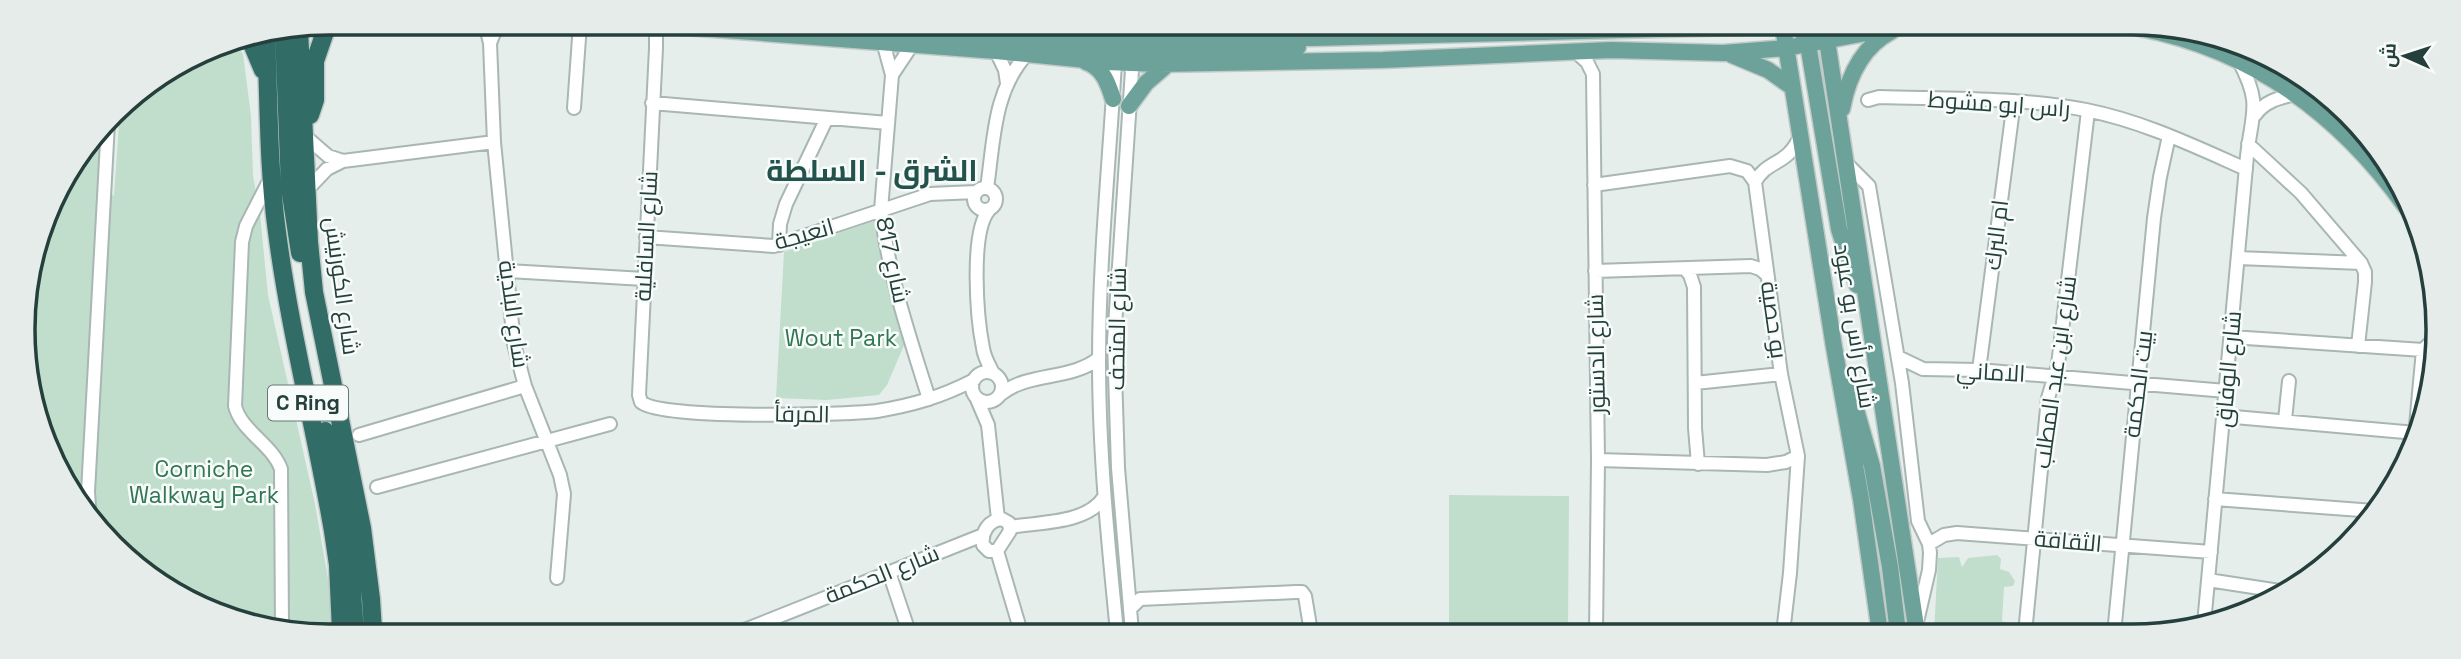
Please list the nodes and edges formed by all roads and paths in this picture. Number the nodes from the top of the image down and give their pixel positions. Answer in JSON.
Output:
{"nodes":[{"id":1,"x":324,"y":35,"type":"edge"},
{"id":2,"x":488,"y":35,"type":"edge"},
{"id":3,"x":493,"y":35,"type":"edge"},
{"id":4,"x":579,"y":35,"type":"edge"},
{"id":5,"x":656,"y":35,"type":"edge"},
{"id":6,"x":666,"y":35,"type":"edge"},
{"id":7,"x":784,"y":35,"type":"edge"},
{"id":8,"x":811,"y":35,"type":"edge"},
{"id":9,"x":970,"y":35,"type":"edge"},
{"id":10,"x":1101,"y":35,"type":"edge"},
{"id":11,"x":1166,"y":35,"type":"edge"},
{"id":12,"x":1187,"y":35,"type":"edge"},
{"id":13,"x":1332,"y":35,"type":"edge"},
{"id":14,"x":1368,"y":35,"type":"edge"},
{"id":15,"x":1784,"y":35,"type":"edge"},
{"id":16,"x":1804,"y":35,"type":"edge"},
{"id":17,"x":1825,"y":35,"type":"edge"},
{"id":18,"x":1827,"y":35,"type":"edge"},
{"id":19,"x":1886,"y":35,"type":"edge"},
{"id":20,"x":299,"y":37,"type":"edge"},
{"id":21,"x":805,"y":37,"type":"junction"},
{"id":22,"x":1168,"y":37,"type":"junction"},
{"id":23,"x":1345,"y":37,"type":"junction"},
{"id":24,"x":284,"y":39,"type":"edge"},
{"id":25,"x":266,"y":42,"type":"edge"},
{"id":26,"x":2193,"y":42,"type":"edge"},
{"id":27,"x":490,"y":43,"type":"junction"},
{"id":28,"x":883,"y":43,"type":"junction"},
{"id":29,"x":1116,"y":44,"type":"edge"},
{"id":30,"x":1134,"y":44,"type":"edge"},
{"id":31,"x":1808,"y":44,"type":"junction"},
{"id":32,"x":252,"y":45,"type":"edge"},
{"id":33,"x":912,"y":45,"type":"junction"},
{"id":34,"x":1786,"y":48,"type":"junction"},
{"id":35,"x":1612,"y":50,"type":"junction"},
{"id":36,"x":996,"y":51,"type":"junction"},
{"id":37,"x":1577,"y":53,"type":"junction"},
{"id":38,"x":1723,"y":53,"type":"junction"},
{"id":39,"x":1027,"y":54,"type":"junction"},
{"id":40,"x":656,"y":58,"type":"junction"},
{"id":41,"x":1076,"y":60,"type":"junction"},
{"id":42,"x":2239,"y":61,"type":"junction"},
{"id":43,"x":1168,"y":64,"type":"junction"},
{"id":44,"x":892,"y":75,"type":"junction"},
{"id":45,"x":1593,"y":75,"type":"junction"},
{"id":46,"x":1007,"y":85,"type":"junction"},
{"id":47,"x":268,"y":86,"type":"junction"},
{"id":48,"x":1792,"y":87,"type":"junction"},
{"id":49,"x":2295,"y":94,"type":"junction"},
{"id":50,"x":1868,"y":100,"type":"dead end"},
{"id":51,"x":2014,"y":101,"type":"junction"},
{"id":52,"x":652,"y":103,"type":"junction"},
{"id":53,"x":1121,"y":103,"type":"junction"},
{"id":54,"x":574,"y":108,"type":"dead end"},
{"id":55,"x":2088,"y":111,"type":"junction"},
{"id":56,"x":2255,"y":115,"type":"junction"},
{"id":57,"x":827,"y":118,"type":"junction"},
{"id":58,"x":1841,"y":119,"type":"junction"},
{"id":59,"x":888,"y":123,"type":"junction"},
{"id":60,"x":304,"y":130,"type":"junction"},
{"id":61,"x":1801,"y":133,"type":"junction"},
{"id":62,"x":107,"y":136,"type":"edge"},
{"id":63,"x":2169,"y":136,"type":"junction"},
{"id":64,"x":494,"y":142,"type":"junction"},
{"id":65,"x":2248,"y":144,"type":"junction"},
{"id":66,"x":343,"y":161,"type":"junction"},
{"id":67,"x":1846,"y":163,"type":"junction"},
{"id":68,"x":2246,"y":169,"type":"junction"},
{"id":69,"x":272,"y":176,"type":"junction"},
{"id":70,"x":1755,"y":182,"type":"junction"},
{"id":71,"x":1594,"y":185,"type":"junction"},
{"id":72,"x":2389,"y":185,"type":"edge"},
{"id":73,"x":306,"y":191,"type":"junction"},
{"id":74,"x":981,"y":200,"type":"junction"},
{"id":75,"x":881,"y":210,"type":"junction"},
{"id":76,"x":646,"y":237,"type":"junction"},
{"id":77,"x":779,"y":245,"type":"junction"},
{"id":78,"x":2238,"y":258,"type":"junction"},
{"id":79,"x":2361,"y":263,"type":"junction"},
{"id":80,"x":1685,"y":269,"type":"junction"},
{"id":81,"x":508,"y":271,"type":"junction"},
{"id":82,"x":1595,"y":271,"type":"junction"},
{"id":83,"x":1767,"y":275,"type":"junction"},
{"id":84,"x":644,"y":279,"type":"junction"},
{"id":85,"x":318,"y":317,"type":"junction"},
{"id":86,"x":1869,"y":320,"type":"junction"},
{"id":87,"x":2231,"y":337,"type":"junction"},
{"id":88,"x":2357,"y":346,"type":"junction"},
{"id":89,"x":2425,"y":346,"type":"edge"},
{"id":90,"x":1834,"y":347,"type":"junction"},
{"id":91,"x":983,"y":349,"type":"junction"},
{"id":92,"x":1898,"y":357,"type":"junction"},
{"id":93,"x":1099,"y":358,"type":"junction"},
{"id":94,"x":1923,"y":369,"type":"junction"},
{"id":95,"x":1079,"y":370,"type":"junction"},
{"id":96,"x":1979,"y":370,"type":"junction"},
{"id":97,"x":995,"y":374,"type":"junction"},
{"id":98,"x":1781,"y":374,"type":"junction"},
{"id":99,"x":2054,"y":376,"type":"junction"},
{"id":100,"x":976,"y":378,"type":"junction"},
{"id":101,"x":1099,"y":379,"type":"junction"},
{"id":102,"x":303,"y":380,"type":"junction"},
{"id":103,"x":2289,"y":381,"type":"dead end"},
{"id":104,"x":1021,"y":382,"type":"junction"},
{"id":105,"x":1695,"y":383,"type":"junction"},
{"id":106,"x":1902,"y":383,"type":"junction"},
{"id":107,"x":2138,"y":383,"type":"junction"},
{"id":108,"x":525,"y":386,"type":"junction"},
{"id":109,"x":2226,"y":391,"type":"junction"},
{"id":110,"x":950,"y":393,"type":"junction"},
{"id":111,"x":975,"y":396,"type":"junction"},
{"id":112,"x":999,"y":396,"type":"junction"},
{"id":113,"x":929,"y":399,"type":"junction"},
{"id":114,"x":651,"y":408,"type":"joint"},
{"id":115,"x":2223,"y":416,"type":"junction"},
{"id":116,"x":2286,"y":420,"type":"junction"},
{"id":117,"x":610,"y":424,"type":"dead end"},
{"id":118,"x":988,"y":425,"type":"junction"},
{"id":119,"x":2407,"y":433,"type":"edge"},
{"id":120,"x":359,"y":435,"type":"dead end"},
{"id":121,"x":547,"y":442,"type":"junction"},
{"id":122,"x":1798,"y":456,"type":"junction"},
{"id":123,"x":1598,"y":460,"type":"junction"},
{"id":124,"x":1698,"y":464,"type":"junction"},
{"id":125,"x":377,"y":487,"type":"dead end"},
{"id":126,"x":88,"y":492,"type":"junction"},
{"id":127,"x":87,"y":496,"type":"edge"},
{"id":128,"x":1104,"y":497,"type":"junction"},
{"id":129,"x":88,"y":498,"type":"edge"},
{"id":130,"x":2216,"y":499,"type":"junction"},
{"id":131,"x":2364,"y":510,"type":"edge"},
{"id":132,"x":1076,"y":517,"type":"junction"},
{"id":133,"x":998,"y":519,"type":"junction"},
{"id":134,"x":1010,"y":527,"type":"junction"},
{"id":135,"x":1107,"y":530,"type":"junction"},
{"id":136,"x":983,"y":535,"type":"junction"},
{"id":137,"x":2034,"y":538,"type":"junction"},
{"id":138,"x":1928,"y":544,"type":"junction"},
{"id":139,"x":2121,"y":546,"type":"junction"},
{"id":140,"x":997,"y":551,"type":"junction"},
{"id":141,"x":2211,"y":552,"type":"junction"},
{"id":142,"x":889,"y":572,"type":"junction"},
{"id":143,"x":557,"y":578,"type":"dead end"},
{"id":144,"x":2208,"y":580,"type":"junction"},
{"id":145,"x":2270,"y":590,"type":"edge"},
{"id":146,"x":1130,"y":609,"type":"junction"},
{"id":147,"x":2205,"y":615,"type":"edge"},
{"id":148,"x":282,"y":620,"type":"edge"},
{"id":149,"x":341,"y":624,"type":"edge"},
{"id":150,"x":355,"y":624,"type":"edge"},
{"id":151,"x":372,"y":624,"type":"edge"},
{"id":152,"x":759,"y":624,"type":"edge"},
{"id":153,"x":906,"y":624,"type":"edge"},
{"id":154,"x":1019,"y":624,"type":"edge"},
{"id":155,"x":1116,"y":624,"type":"edge"},
{"id":156,"x":1131,"y":624,"type":"edge"},
{"id":157,"x":1310,"y":624,"type":"edge"},
{"id":158,"x":1596,"y":624,"type":"edge"},
{"id":159,"x":1784,"y":624,"type":"edge"},
{"id":160,"x":1879,"y":624,"type":"edge"},
{"id":161,"x":1897,"y":624,"type":"edge"},
{"id":162,"x":1915,"y":624,"type":"edge"},
{"id":163,"x":1917,"y":624,"type":"edge"},
{"id":164,"x":2026,"y":624,"type":"edge"},
{"id":165,"x":2115,"y":624,"type":"edge"}],
"edges":[{"from":1,"to":60,"type":"highway"},
{"from":2,"to":27,"type":"street","name":"شارع البلدية"},
{"from":3,"to":27,"type":"street","name":"شارع البلدية"},
{"from":4,"to":54,"type":"street"},
{"from":5,"to":40,"type":"street","name":"شارع السافلية"},
{"from":6,"to":40,"type":"street","name":"شارع السافلية"},
{"from":7,"to":21,"type":"main road"},
{"from":8,"to":21,"type":"main road"},
{"from":9,"to":29,"type":"main road"},
{"from":10,"to":29,"type":"main road"},
{"from":11,"to":22,"type":"main road"},
{"from":12,"to":22,"type":"main road"},
{"from":13,"to":23,"type":"main road"},
{"from":14,"to":23,"type":"main road"},
{"from":15,"to":34,"type":"main road","name":"شارع رأس بو عبود"},
{"from":16,"to":31,"type":"main road"},
{"from":17,"to":31,"type":"main road"},
{"from":18,"to":58,"type":"main road","name":"شارع رأس بو عبود"},
{"from":19,"to":58,"type":"main road"},
{"from":20,"to":60,"type":"highway","name":"شارع الكورنيش","number":"C Ring"},
{"from":21,"to":28,"type":"main road"},
{"from":22,"to":30,"type":"main road"},
{"from":23,"to":30,"type":"main road"},
{"from":24,"to":85,"type":"highway"},
{"from":25,"to":47,"type":"highway","number":"C Ring"},
{"from":26,"to":42,"type":"main road"},
{"from":27,"to":64,"type":"street","name":"شارع البلدية"},
{"from":28,"to":33,"type":"main road"},
{"from":28,"to":44,"type":"street","name":"شارع 817"},
{"from":29,"to":30,"type":"main road"},
{"from":29,"to":30,"type":"main road"},
{"from":29,"to":41,"type":"main road"},
{"from":29,"to":53,"type":"street","name":"شارع المتحف"},
{"from":30,"to":43,"type":"main road"},
{"from":30,"to":53,"type":"street","name":"شارع المتحف"},
{"from":31,"to":34,"type":"main road"},
{"from":31,"to":86,"type":"main road"},
{"from":32,"to":47,"type":"highway"},
{"from":33,"to":36,"type":"main road"},
{"from":33,"to":44,"type":"street","name":"شارع 817"},
{"from":34,"to":38,"type":"main road"},
{"from":34,"to":48,"type":"main road","name":"شارع رأس بو عبود"},
{"from":35,"to":37,"type":"main road"},
{"from":35,"to":38,"type":"main road"},
{"from":35,"to":45,"type":"street"},
{"from":36,"to":39,"type":"main road"},
{"from":36,"to":46,"type":"street"},
{"from":37,"to":43,"type":"main road"},
{"from":37,"to":45,"type":"street"},
{"from":38,"to":48,"type":"main road"},
{"from":39,"to":41,"type":"main road"},
{"from":39,"to":46,"type":"street"},
{"from":40,"to":52,"type":"street","name":"شارع السافلية"},
{"from":41,"to":53,"type":"main road"},
{"from":42,"to":49,"type":"main road"},
{"from":42,"to":56,"type":"street","name":"شارع الوفاق"},
{"from":43,"to":53,"type":"main road"},
{"from":44,"to":59,"type":"street","name":"شارع 817"},
{"from":45,"to":71,"type":"street","name":"شارع الدستور"},
{"from":46,"to":74,"type":"street"},
{"from":47,"to":69,"type":"highway","number":"C Ring"},
{"from":48,"to":61,"type":"main road","name":"شارع رأس بو عبود"},
{"from":49,"to":56,"type":"street"},
{"from":49,"to":72,"type":"main road"},
{"from":50,"to":51,"type":"street","name":"راس ابو مشوط"},
{"from":51,"to":55,"type":"street","name":"راس ابو مشوط"},
{"from":51,"to":96,"type":"street","name":"ام البرك"},
{"from":52,"to":57,"type":"street"},
{"from":52,"to":76,"type":"street","name":"شارع السافلية"},
{"from":53,"to":93,"type":"street","name":"شارع المتحف"},
{"from":53,"to":146,"type":"street","name":"شارع المتحف"},
{"from":55,"to":63,"type":"street","name":"راس ابو مشوط"},
{"from":55,"to":99,"type":"street","name":"شارع ابن عبد المطلب"},
{"from":56,"to":65,"type":"street","name":"شارع الوفاق"},
{"from":57,"to":59,"type":"street"},
{"from":57,"to":77,"type":"street"},
{"from":58,"to":67,"type":"main road","name":"شارع رأس بو عبود"},
{"from":59,"to":75,"type":"street","name":"شارع 817"},
{"from":60,"to":66,"type":"street"},
{"from":60,"to":73,"type":"highway","name":"شارع الكورنيش","number":"C Ring"},
{"from":61,"to":70,"type":"street"},
{"from":61,"to":90,"type":"main road","name":"شارع رأس بو عبود"},
{"from":62,"to":126,"type":"street"},
{"from":63,"to":68,"type":"street","name":"راس ابو مشوط"},
{"from":63,"to":107,"type":"street","name":"بيت الحكمة"},
{"from":64,"to":66,"type":"street"},
{"from":64,"to":81,"type":"street","name":"شارع البلدية"},
{"from":65,"to":68,"type":"street","name":"شارع الوفاق"},
{"from":65,"to":79,"type":"street"},
{"from":66,"to":73,"type":"street"},
{"from":67,"to":86,"type":"main road","name":"شارع رأس بو عبود"},
{"from":67,"to":92,"type":"street","name":"شارع رأس بو عبود"},
{"from":68,"to":78,"type":"street","name":"شارع الوفاق"},
{"from":69,"to":102,"type":"highway","number":"C Ring"},
{"from":69,"to":148,"type":"street"},
{"from":70,"to":71,"type":"street"},
{"from":70,"to":83,"type":"street","name":"بو حصية"},
{"from":71,"to":82,"type":"street","name":"شارع الدستور"},
{"from":73,"to":85,"type":"highway","name":"شارع الكورنيش","number":"C Ring"},
{"from":74,"to":75,"type":"street","name":"انعيجة"},
{"from":74,"to":91,"type":"street"},
{"from":75,"to":77,"type":"street","name":"انعيجة"},
{"from":75,"to":113,"type":"street","name":"شارع 817"},
{"from":76,"to":77,"type":"street","name":"انعيجة"},
{"from":76,"to":84,"type":"street","name":"شارع السافلية"},
{"from":78,"to":79,"type":"street"},
{"from":78,"to":87,"type":"street","name":"شارع الوفاق"},
{"from":79,"to":88,"type":"street"},
{"from":80,"to":82,"type":"street"},
{"from":80,"to":83,"type":"street"},
{"from":80,"to":105,"type":"street"},
{"from":81,"to":84,"type":"street"},
{"from":81,"to":108,"type":"street","name":"شارع البلدية"},
{"from":82,"to":123,"type":"street","name":"شارع الدستور"},
{"from":83,"to":98,"type":"street","name":"بو حصية"},
{"from":84,"to":114,"type":"street","name":"شارع السافلية"},
{"from":85,"to":151,"type":"highway","name":"شارع الكورنيش","number":"C Ring"},
{"from":86,"to":162,"type":"main road","name":"شارع رأس بو عبود"},
{"from":87,"to":88,"type":"street"},
{"from":87,"to":109,"type":"street","name":"شارع الوفاق"},
{"from":88,"to":89,"type":"street"},
{"from":90,"to":160,"type":"main road","name":"شارع رأس بو عبود"},
{"from":90,"to":161,"type":"main road"},
{"from":91,"to":97,"type":"street"},
{"from":91,"to":100,"type":"street"},
{"from":92,"to":94,"type":"street","name":"الاماني"},
{"from":92,"to":106,"type":"street","name":"شارع رأس بو عبود"},
{"from":93,"to":95,"type":"street"},
{"from":93,"to":101,"type":"street","name":"شارع المتحف"},
{"from":94,"to":96,"type":"street","name":"الاماني"},
{"from":94,"to":106,"type":"street","name":"الاماني"},
{"from":95,"to":101,"type":"street"},
{"from":95,"to":104,"type":"street"},
{"from":96,"to":99,"type":"street","name":"الاماني"},
{"from":97,"to":100,"type":"street"},
{"from":97,"to":104,"type":"street"},
{"from":97,"to":112,"type":"street"},
{"from":98,"to":105,"type":"street"},
{"from":98,"to":122,"type":"street","name":"بو حصية"},
{"from":99,"to":107,"type":"street","name":"الاماني"},
{"from":99,"to":137,"type":"street","name":"شارع ابن عبد المطلب"},
{"from":100,"to":110,"type":"street","name":"المرفأ"},
{"from":100,"to":111,"type":"street"},
{"from":101,"to":128,"type":"street","name":"شارع المتحف"},
{"from":102,"to":149,"type":"highway","number":"C Ring"},
{"from":102,"to":150,"type":"highway"},
{"from":103,"to":116,"type":"street"},
{"from":104,"to":112,"type":"street"},
{"from":105,"to":124,"type":"street"},
{"from":106,"to":138,"type":"street","name":"شارع رأس بو عبود"},
{"from":107,"to":109,"type":"street","name":"الاماني"},
{"from":107,"to":139,"type":"street","name":"بيت الحكمة"},
{"from":108,"to":120,"type":"street"},
{"from":108,"to":121,"type":"street","name":"شارع البلدية"},
{"from":109,"to":115,"type":"street","name":"شارع الوفاق"},
{"from":110,"to":111,"type":"street","name":"المرفأ"},
{"from":110,"to":113,"type":"street","name":"المرفأ"},
{"from":111,"to":112,"type":"street"},
{"from":111,"to":118,"type":"street"},
{"from":112,"to":118,"type":"street"},
{"from":113,"to":114,"type":"street","name":"المرفأ"},
{"from":115,"to":116,"type":"street"},
{"from":115,"to":130,"type":"street","name":"شارع الوفاق"},
{"from":116,"to":119,"type":"street"},
{"from":117,"to":121,"type":"street"},
{"from":118,"to":133,"type":"street"},
{"from":121,"to":125,"type":"street"},
{"from":121,"to":143,"type":"street","name":"شارع البلدية"},
{"from":122,"to":124,"type":"street"},
{"from":122,"to":159,"type":"street","name":"بو حصية"},
{"from":123,"to":124,"type":"street"},
{"from":123,"to":158,"type":"street","name":"شارع الدستور"},
{"from":126,"to":127,"type":"street"},
{"from":126,"to":129,"type":"street"},
{"from":128,"to":132,"type":"street"},
{"from":128,"to":135,"type":"street","name":"شارع المتحف"},
{"from":130,"to":131,"type":"street"},
{"from":130,"to":141,"type":"street","name":"شارع الوفاق"},
{"from":132,"to":134,"type":"street"},
{"from":132,"to":135,"type":"street"},
{"from":133,"to":134,"type":"street"},
{"from":133,"to":136,"type":"street"},
{"from":134,"to":140,"type":"street"},
{"from":135,"to":155,"type":"street","name":"شارع المتحف"},
{"from":136,"to":140,"type":"street"},
{"from":136,"to":142,"type":"street","name":"شارع الحكمة"},
{"from":137,"to":138,"type":"street","name":"الثقافة"},
{"from":137,"to":139,"type":"street","name":"الثقافة"},
{"from":137,"to":164,"type":"street","name":"شارع ابن عبد المطلب"},
{"from":138,"to":163,"type":"street","name":"شارع رأس بو عبود"},
{"from":139,"to":141,"type":"street","name":"الثقافة"},
{"from":139,"to":165,"type":"street","name":"بيت الحكمة"},
{"from":140,"to":154,"type":"street"},
{"from":141,"to":144,"type":"street","name":"شارع الوفاق"},
{"from":142,"to":152,"type":"street","name":"شارع الحكمة"},
{"from":142,"to":153,"type":"street"},
{"from":144,"to":145,"type":"street"},
{"from":144,"to":147,"type":"street","name":"شارع الوفاق"},
{"from":146,"to":156,"type":"street","name":"شارع المتحف"},
{"from":146,"to":157,"type":"street"}]}
